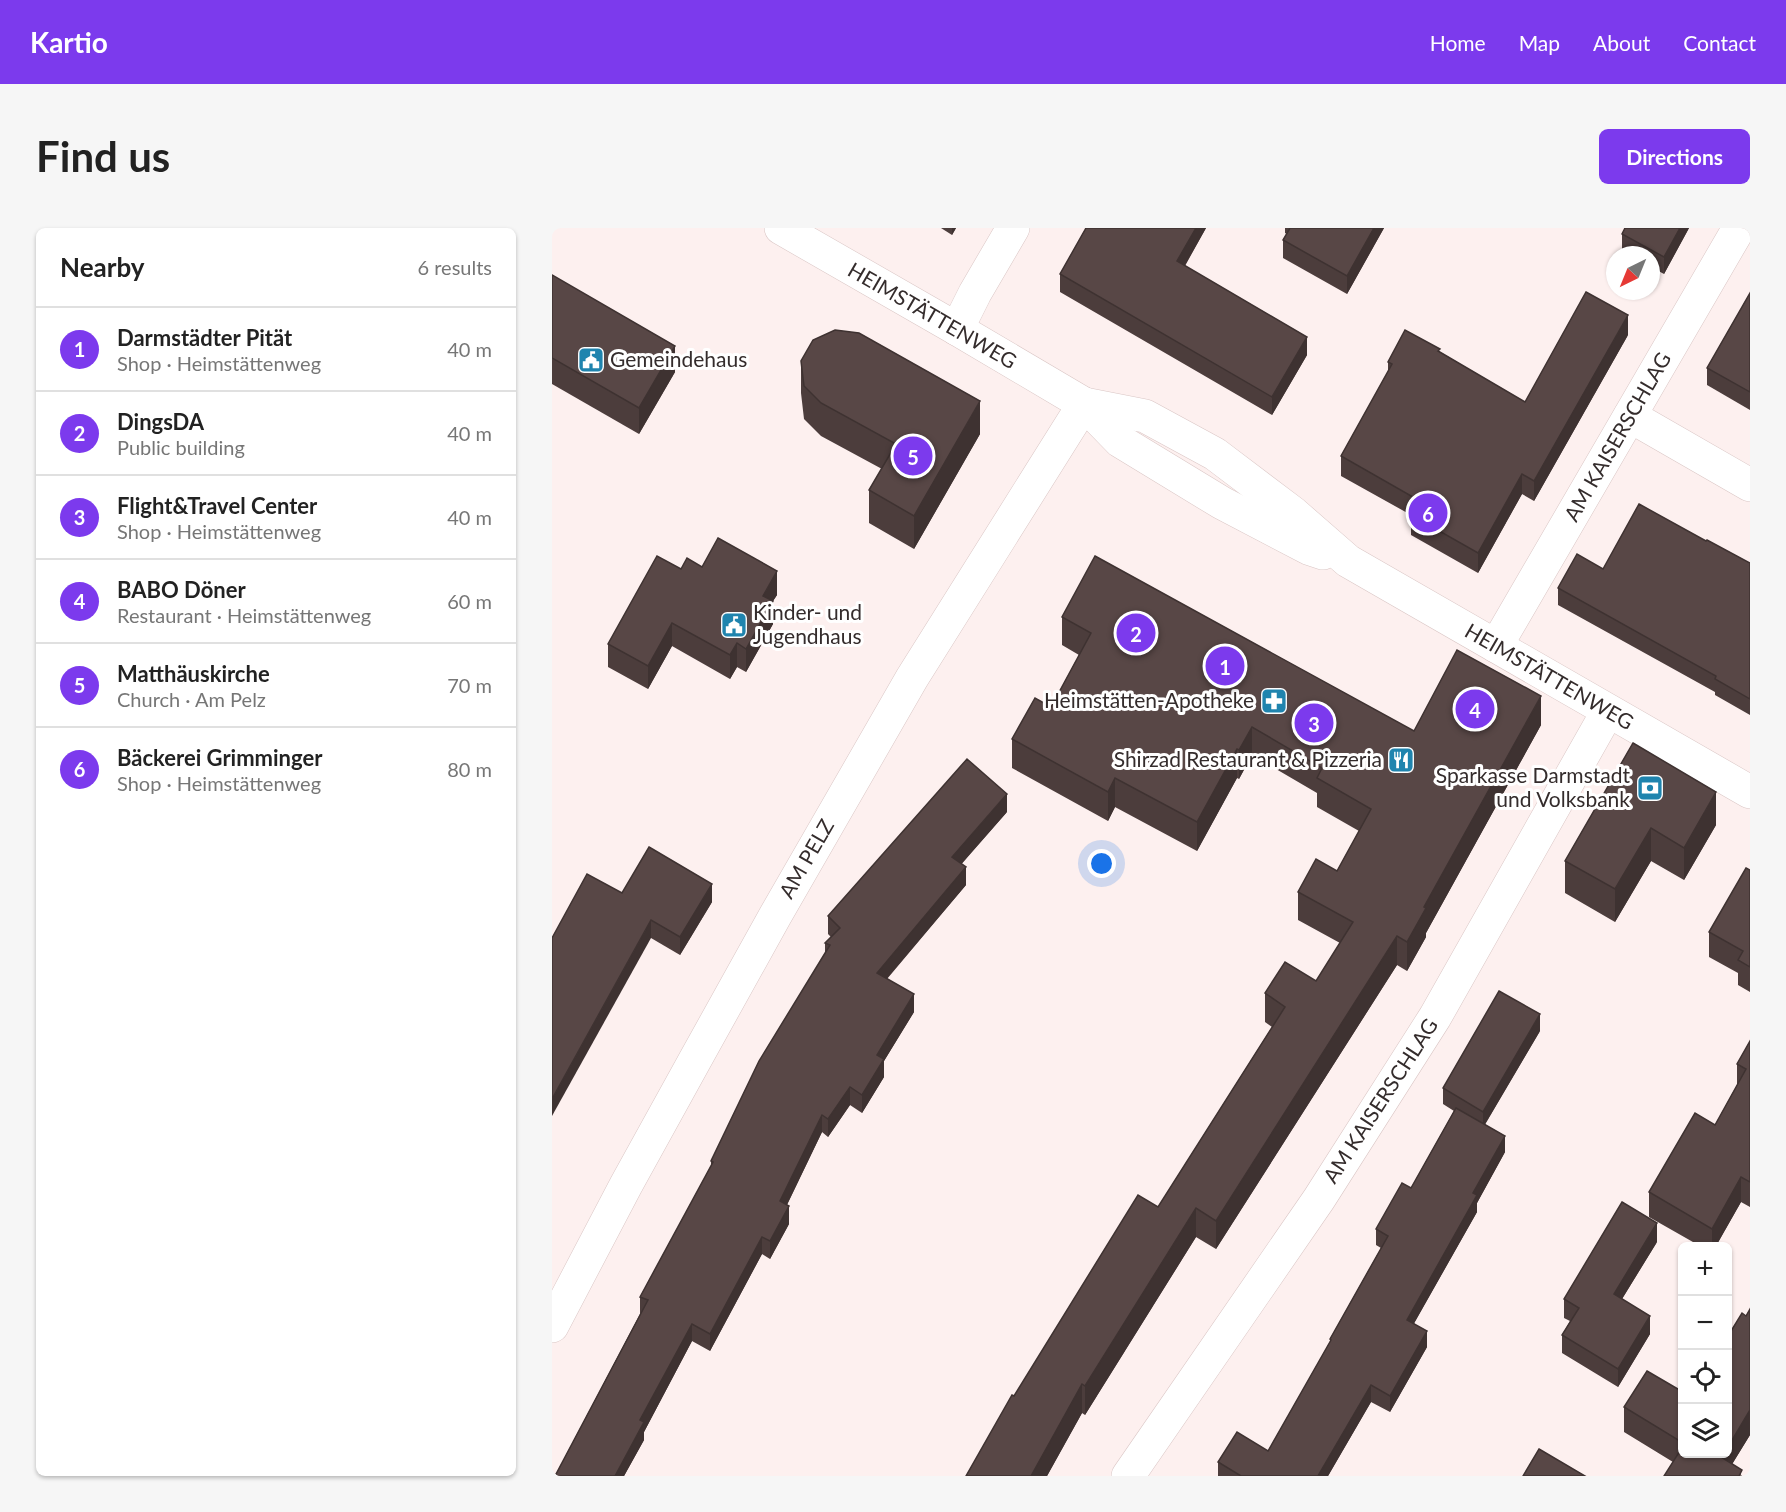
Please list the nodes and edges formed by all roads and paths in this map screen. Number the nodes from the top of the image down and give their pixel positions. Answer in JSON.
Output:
{"nodes":[{"id":1,"x":781,"y":228,"type":"edge"},
{"id":2,"x":1012,"y":228,"type":"edge"},
{"id":3,"x":1739,"y":228,"type":"edge"},
{"id":4,"x":957,"y":329,"type":"junction"},
{"id":5,"x":1084,"y":405,"type":"junction"},
{"id":6,"x":1630,"y":416,"type":"junction"},
{"id":7,"x":1750,"y":485,"type":"edge"},
{"id":8,"x":1496,"y":646,"type":"junction"},
{"id":9,"x":1608,"y":711,"type":"junction"},
{"id":10,"x":1750,"y":792,"type":"edge"},
{"id":11,"x":552,"y":1326,"type":"edge"},
{"id":12,"x":1128,"y":1476,"type":"edge"}],
"edges":[{"from":1,"to":4,"type":"street","name":"HEIMSTÄTTENWEG"},
{"from":2,"to":4,"type":"street"},
{"from":3,"to":6,"type":"street","name":"AM KAISERSCHLAG"},
{"from":4,"to":5,"type":"street","name":"HEIMSTÄTTENWEG"},
{"from":5,"to":8,"type":"street","name":"HEIMSTÄTTENWEG"},
{"from":5,"to":11,"type":"street","name":"AM PELZ"},
{"from":6,"to":7,"type":"street"},
{"from":6,"to":8,"type":"street","name":"AM KAISERSCHLAG"},
{"from":8,"to":9,"type":"street","name":"HEIMSTÄTTENWEG"},
{"from":9,"to":10,"type":"street","name":"HEIMSTÄTTENWEG"},
{"from":9,"to":12,"type":"street","name":"AM KAISERSCHLAG"}]}
